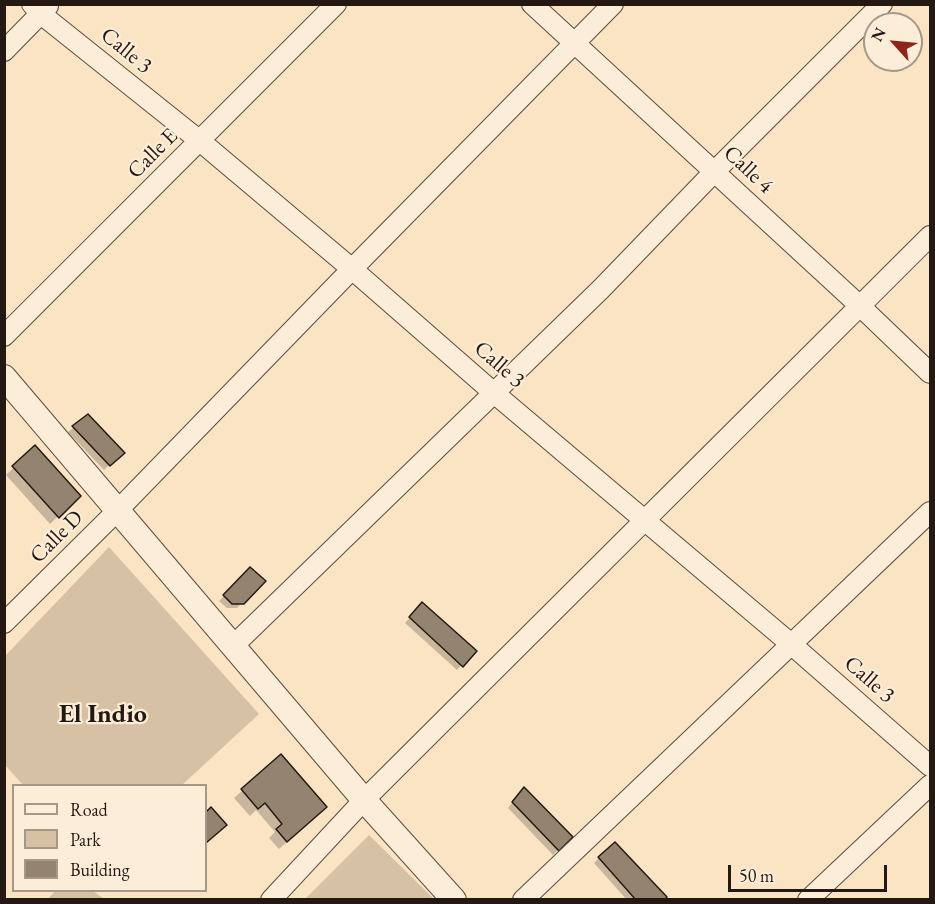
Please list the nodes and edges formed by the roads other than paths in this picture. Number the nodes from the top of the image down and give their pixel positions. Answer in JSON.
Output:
{"nodes":[{"id":1,"x":336,"y":4,"type":"edge"},
{"id":2,"x":532,"y":4,"type":"edge"},
{"id":3,"x":613,"y":4,"type":"edge"},
{"id":4,"x":882,"y":4,"type":"edge"},
{"id":5,"x":41,"y":8,"type":"edge"},
{"id":6,"x":575,"y":44,"type":"junction"},
{"id":7,"x":4,"y":51,"type":"edge"},
{"id":8,"x":200,"y":141,"type":"junction"},
{"id":9,"x":714,"y":172,"type":"junction"},
{"id":10,"x":930,"y":236,"type":"edge"},
{"id":11,"x":352,"y":269,"type":"junction"},
{"id":12,"x":860,"y":306,"type":"junction"},
{"id":13,"x":4,"y":336,"type":"edge"},
{"id":14,"x":930,"y":373,"type":"edge"},
{"id":15,"x":4,"y":377,"type":"edge"},
{"id":16,"x":494,"y":393,"type":"junction"},
{"id":17,"x":118,"y":510,"type":"junction"},
{"id":18,"x":930,"y":512,"type":"edge"},
{"id":19,"x":645,"y":520,"type":"junction"},
{"id":20,"x":4,"y":623,"type":"edge"},
{"id":21,"x":791,"y":644,"type":"junction"},
{"id":22,"x":233,"y":646,"type":"junction"},
{"id":23,"x":930,"y":766,"type":"edge"},
{"id":24,"x":930,"y":785,"type":"edge"},
{"id":25,"x":364,"y":800,"type":"junction"},
{"id":26,"x":270,"y":900,"type":"edge"},
{"id":27,"x":454,"y":900,"type":"edge"},
{"id":28,"x":523,"y":900,"type":"edge"},
{"id":29,"x":808,"y":900,"type":"edge"}],
"edges":[{"from":1,"to":8,"type":"street","name":"Calle E"},
{"from":2,"to":6,"type":"street","name":"Calle 4"},
{"from":3,"to":6,"type":"street","name":"Calle D"},
{"from":4,"to":9,"type":"street"},
{"from":5,"to":7,"type":"street"},
{"from":5,"to":8,"type":"street","name":"Calle 3"},
{"from":6,"to":9,"type":"street","name":"Calle 4"},
{"from":6,"to":11,"type":"street","name":"Calle D"},
{"from":8,"to":11,"type":"street","name":"Calle 3"},
{"from":8,"to":13,"type":"street","name":"Calle E"},
{"from":9,"to":12,"type":"street","name":"Calle 4"},
{"from":9,"to":16,"type":"street"},
{"from":10,"to":12,"type":"street"},
{"from":11,"to":16,"type":"street","name":"Calle 3"},
{"from":11,"to":17,"type":"street","name":"Calle D"},
{"from":12,"to":14,"type":"street","name":"Calle 4"},
{"from":12,"to":19,"type":"street"},
{"from":15,"to":17,"type":"street"},
{"from":16,"to":19,"type":"street","name":"Calle 3"},
{"from":16,"to":22,"type":"street"},
{"from":17,"to":20,"type":"street","name":"Calle D"},
{"from":17,"to":22,"type":"street"},
{"from":18,"to":21,"type":"street"},
{"from":19,"to":21,"type":"street","name":"Calle 3"},
{"from":19,"to":25,"type":"street"},
{"from":21,"to":23,"type":"street","name":"Calle 3"},
{"from":21,"to":28,"type":"street"},
{"from":22,"to":25,"type":"street"},
{"from":24,"to":29,"type":"street"},
{"from":25,"to":26,"type":"street"},
{"from":25,"to":27,"type":"street"}]}
